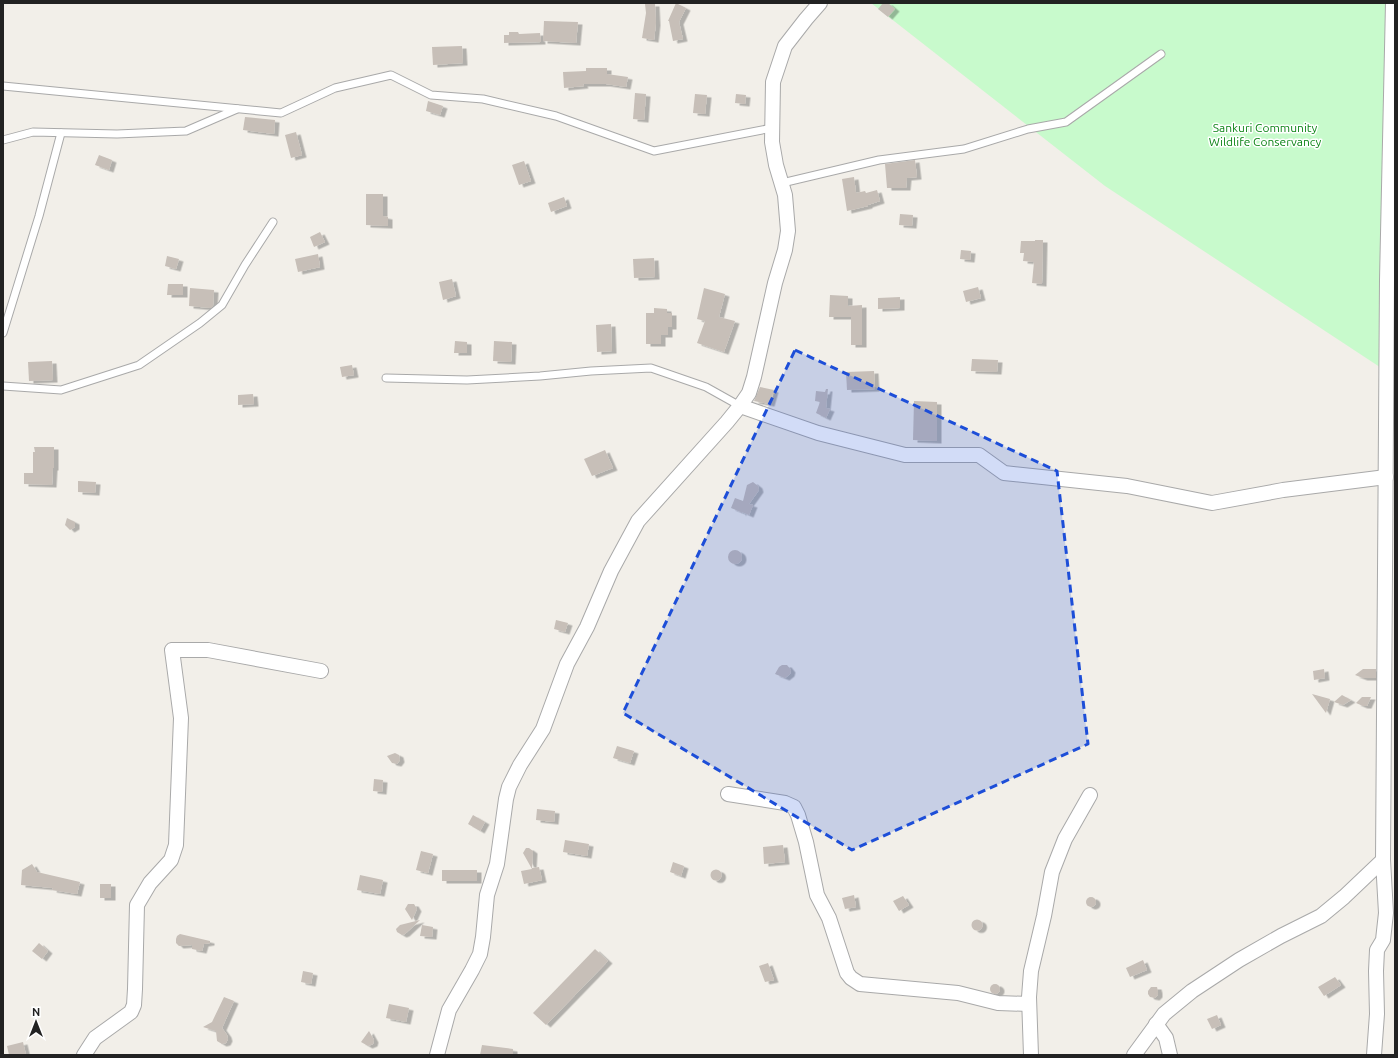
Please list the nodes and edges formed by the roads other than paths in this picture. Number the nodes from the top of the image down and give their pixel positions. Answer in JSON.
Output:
{"nodes":[{"id":1,"x":820,"y":3,"type":"edge"},
{"id":2,"x":1393,"y":3,"type":"edge"},
{"id":3,"x":1161,"y":54,"type":"dead end"},
{"id":4,"x":3,"y":86,"type":"edge"},
{"id":5,"x":239,"y":109,"type":"junction"},
{"id":6,"x":772,"y":128,"type":"junction"},
{"id":7,"x":61,"y":133,"type":"junction"},
{"id":8,"x":3,"y":140,"type":"edge"},
{"id":9,"x":782,"y":183,"type":"junction"},
{"id":10,"x":273,"y":222,"type":"dead end"},
{"id":11,"x":3,"y":333,"type":"edge"},
{"id":12,"x":386,"y":378,"type":"dead end"},
{"id":13,"x":3,"y":386,"type":"edge"},
{"id":14,"x":740,"y":406,"type":"junction"},
{"id":15,"x":1386,"y":477,"type":"junction"},
{"id":16,"x":321,"y":671,"type":"dead end"},
{"id":17,"x":728,"y":794,"type":"dead end"},
{"id":18,"x":1090,"y":795,"type":"dead end"},
{"id":19,"x":1383,"y":860,"type":"junction"},
{"id":20,"x":1029,"y":1004,"type":"junction"},
{"id":21,"x":1156,"y":1024,"type":"junction"},
{"id":22,"x":84,"y":1055,"type":"edge"},
{"id":23,"x":437,"y":1055,"type":"edge"},
{"id":24,"x":1031,"y":1055,"type":"edge"},
{"id":25,"x":1134,"y":1055,"type":"edge"},
{"id":26,"x":1170,"y":1055,"type":"edge"},
{"id":27,"x":1374,"y":1055,"type":"edge"}],
"edges":[{"from":1,"to":6,"type":"street"},
{"from":2,"to":15,"type":"street"},
{"from":3,"to":9,"type":"lane"},
{"from":4,"to":5,"type":"lane"},
{"from":5,"to":6,"type":"lane"},
{"from":5,"to":7,"type":"lane"},
{"from":6,"to":9,"type":"street"},
{"from":7,"to":8,"type":"lane"},
{"from":7,"to":11,"type":"lane"},
{"from":9,"to":14,"type":"street"},
{"from":10,"to":13,"type":"lane"},
{"from":12,"to":14,"type":"lane"},
{"from":14,"to":15,"type":"street"},
{"from":14,"to":23,"type":"street"},
{"from":15,"to":19,"type":"street"},
{"from":16,"to":22,"type":"street"},
{"from":17,"to":20,"type":"street"},
{"from":18,"to":20,"type":"street"},
{"from":19,"to":21,"type":"street"},
{"from":19,"to":27,"type":"street"},
{"from":20,"to":24,"type":"street"},
{"from":21,"to":25,"type":"street"},
{"from":21,"to":26,"type":"street"}]}
